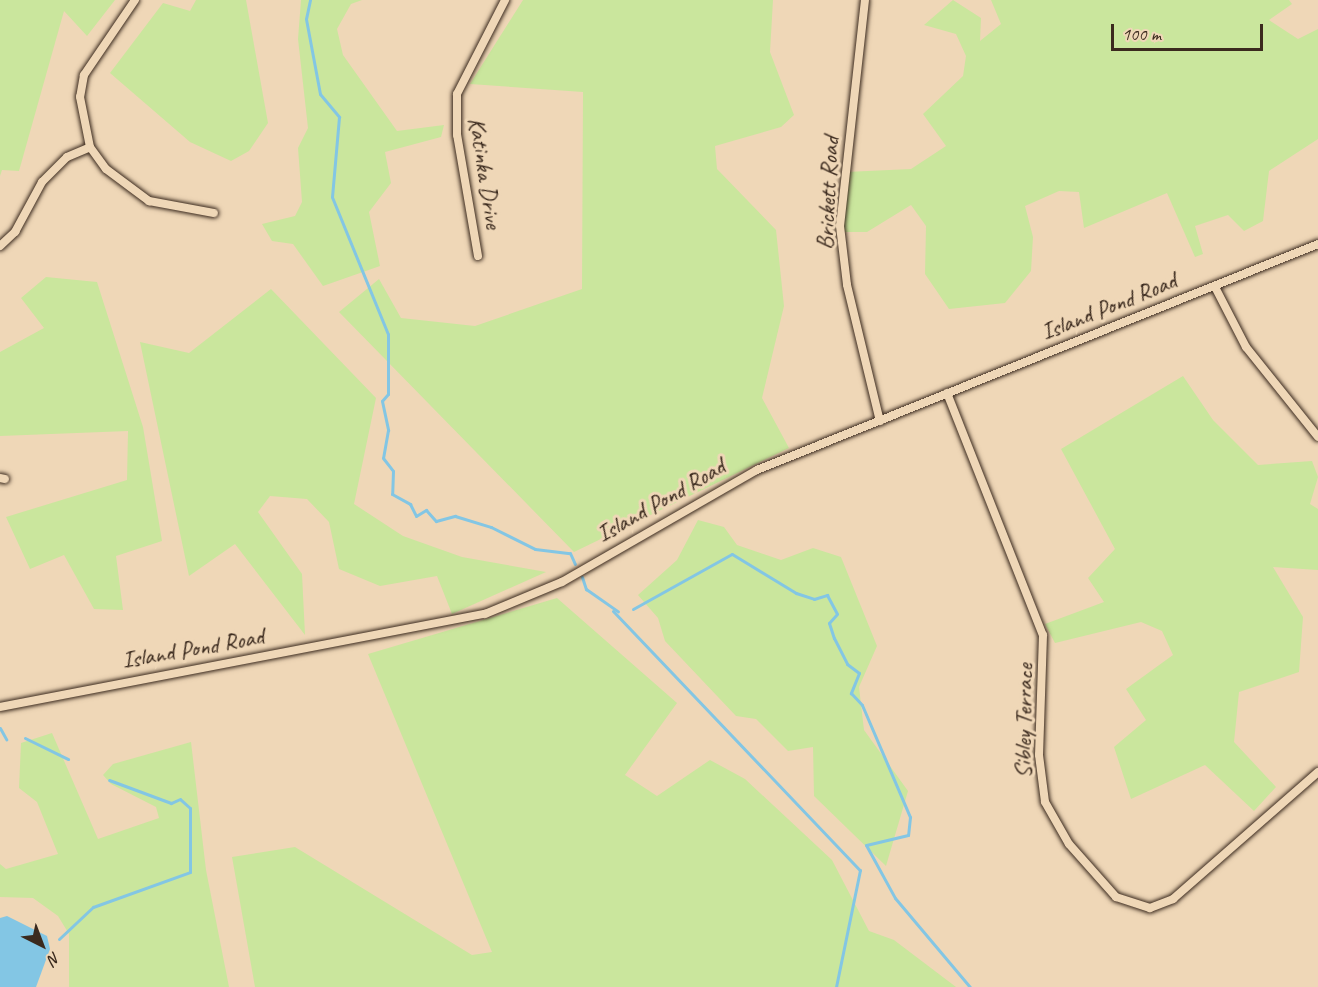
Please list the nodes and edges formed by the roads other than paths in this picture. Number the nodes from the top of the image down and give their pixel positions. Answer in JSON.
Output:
{"nodes":[{"id":1,"x":135,"y":0,"type":"edge"},
{"id":2,"x":505,"y":0,"type":"edge"},
{"id":3,"x":865,"y":0,"type":"edge"},
{"id":4,"x":90,"y":147,"type":"junction"},
{"id":5,"x":214,"y":213,"type":"dead end"},
{"id":6,"x":1318,"y":244,"type":"edge"},
{"id":7,"x":0,"y":246,"type":"edge"},
{"id":8,"x":478,"y":256,"type":"dead end"},
{"id":9,"x":1215,"y":286,"type":"junction"},
{"id":10,"x":947,"y":393,"type":"junction"},
{"id":11,"x":880,"y":421,"type":"junction"},
{"id":12,"x":1318,"y":437,"type":"edge"},
{"id":13,"x":0,"y":707,"type":"edge"},
{"id":14,"x":1318,"y":772,"type":"edge"}],
"edges":[{"from":1,"to":4,"type":"street"},
{"from":2,"to":8,"type":"street","name":"Katinka Drive"},
{"from":3,"to":11,"type":"street","name":"Brickett Road"},
{"from":4,"to":5,"type":"street"},
{"from":4,"to":7,"type":"street"},
{"from":6,"to":9,"type":"street","name":"Island Pond Road"},
{"from":9,"to":10,"type":"street","name":"Island Pond Road"},
{"from":9,"to":12,"type":"street"},
{"from":10,"to":11,"type":"street","name":"Island Pond Road"},
{"from":10,"to":14,"type":"street","name":"Sibley Terrace"},
{"from":11,"to":13,"type":"street","name":"Island Pond Road"}]}
